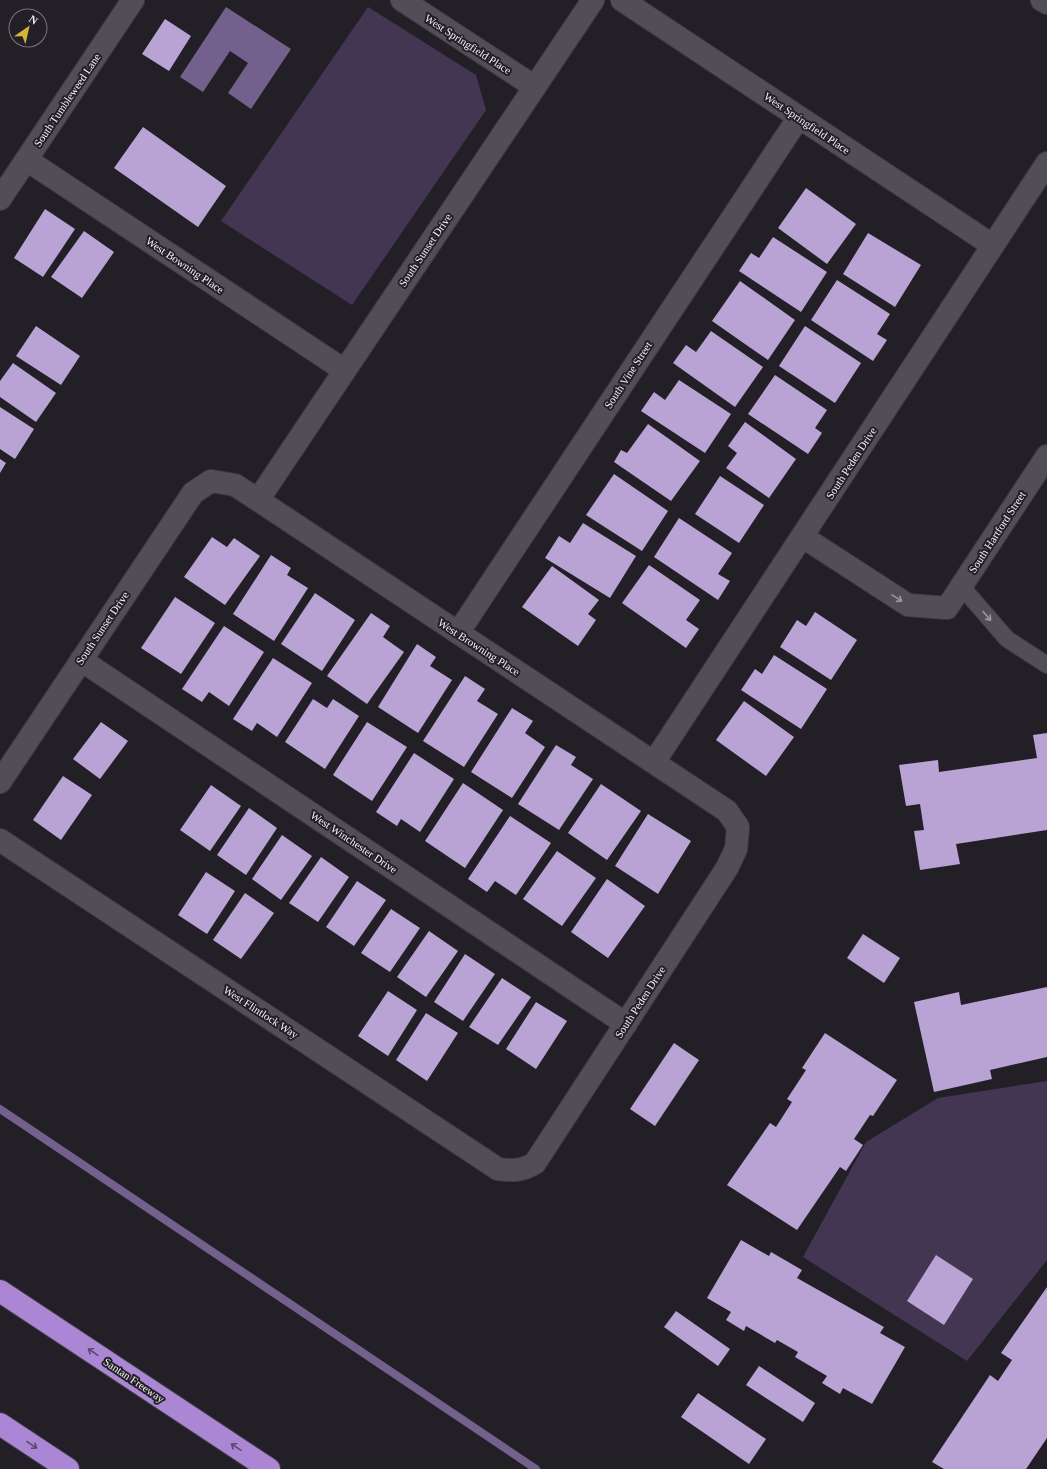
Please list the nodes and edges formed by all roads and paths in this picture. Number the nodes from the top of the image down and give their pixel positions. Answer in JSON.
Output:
{"nodes":[{"id":1,"x":133,"y":0,"type":"edge"},
{"id":2,"x":402,"y":0,"type":"edge"},
{"id":3,"x":593,"y":0,"type":"edge"},
{"id":4,"x":622,"y":0,"type":"edge"},
{"id":5,"x":1042,"y":0,"type":"edge"},
{"id":6,"x":1047,"y":4,"type":"edge"},
{"id":7,"x":535,"y":87,"type":"junction"},
{"id":8,"x":799,"y":117,"type":"junction"},
{"id":9,"x":27,"y":160,"type":"junction"},
{"id":10,"x":1047,"y":162,"type":"edge"},
{"id":11,"x":0,"y":199,"type":"edge"},
{"id":12,"x":992,"y":245,"type":"junction"},
{"id":13,"x":344,"y":370,"type":"junction"},
{"id":14,"x":1047,"y":456,"type":"edge"},
{"id":15,"x":211,"y":481,"type":"joint"},
{"id":16,"x":258,"y":500,"type":"junction"},
{"id":17,"x":803,"y":537,"type":"junction"},
{"id":18,"x":962,"y":587,"type":"junction"},
{"id":19,"x":458,"y":633,"type":"junction"},
{"id":20,"x":81,"y":660,"type":"junction"},
{"id":21,"x":1047,"y":665,"type":"edge"},
{"id":22,"x":654,"y":762,"type":"junction"},
{"id":23,"x":0,"y":782,"type":"edge"},
{"id":24,"x":738,"y":826,"type":"joint"},
{"id":25,"x":0,"y":840,"type":"edge"},
{"id":26,"x":626,"y":1024,"type":"junction"},
{"id":27,"x":526,"y":1168,"type":"joint"},
{"id":28,"x":0,"y":1291,"type":"edge"},
{"id":29,"x":0,"y":1424,"type":"edge"},
{"id":30,"x":68,"y":1469,"type":"edge"},
{"id":31,"x":269,"y":1469,"type":"edge"}],
"edges":[{"from":1,"to":9,"type":"street","name":"South Tumbleweed Lane"},
{"from":2,"to":7,"type":"street","name":"West Springfield Place"},
{"from":3,"to":7,"type":"street","name":"South Sunset Drive"},
{"from":4,"to":8,"type":"street","name":"West Springfield Place"},
{"from":5,"to":6,"type":"street"},
{"from":7,"to":13,"type":"street","name":"South Sunset Drive"},
{"from":8,"to":12,"type":"street","name":"West Springfield Place"},
{"from":8,"to":19,"type":"street","name":"South Vine Street"},
{"from":9,"to":11,"type":"street","name":"South Tumbleweed Lane"},
{"from":9,"to":13,"type":"street","name":"West Bowning Place"},
{"from":10,"to":12,"type":"street","name":"South Peden Drive"},
{"from":12,"to":17,"type":"street","name":"South Peden Drive"},
{"from":13,"to":16,"type":"street","name":"South Sunset Drive"},
{"from":14,"to":18,"type":"street","name":"South Hartford Street"},
{"from":15,"to":16,"type":"street","name":"West Browning Place"},
{"from":15,"to":20,"type":"street","name":"South Sunset Drive"},
{"from":16,"to":19,"type":"street","name":"West Browning Place"},
{"from":17,"to":18,"type":"street","name":"South Hartford Street","one_way":true},
{"from":17,"to":22,"type":"street","name":"South Peden Drive"},
{"from":18,"to":21,"type":"lane","one_way":true},
{"from":19,"to":22,"type":"street","name":"West Browning Place"},
{"from":20,"to":23,"type":"street","name":"South Sunset Drive"},
{"from":20,"to":26,"type":"street","name":"West Winchester Drive"},
{"from":22,"to":24,"type":"street","name":"West Browning Place"},
{"from":24,"to":26,"type":"street","name":"South Peden Drive"},
{"from":25,"to":27,"type":"street","name":"West Flintlock Way"},
{"from":26,"to":27,"type":"street","name":"South Peden Drive"},
{"from":31,"to":28,"type":"highway","name":"Santan Freeway","one_way":true},
{"from":29,"to":30,"type":"highway","one_way":true}]}
